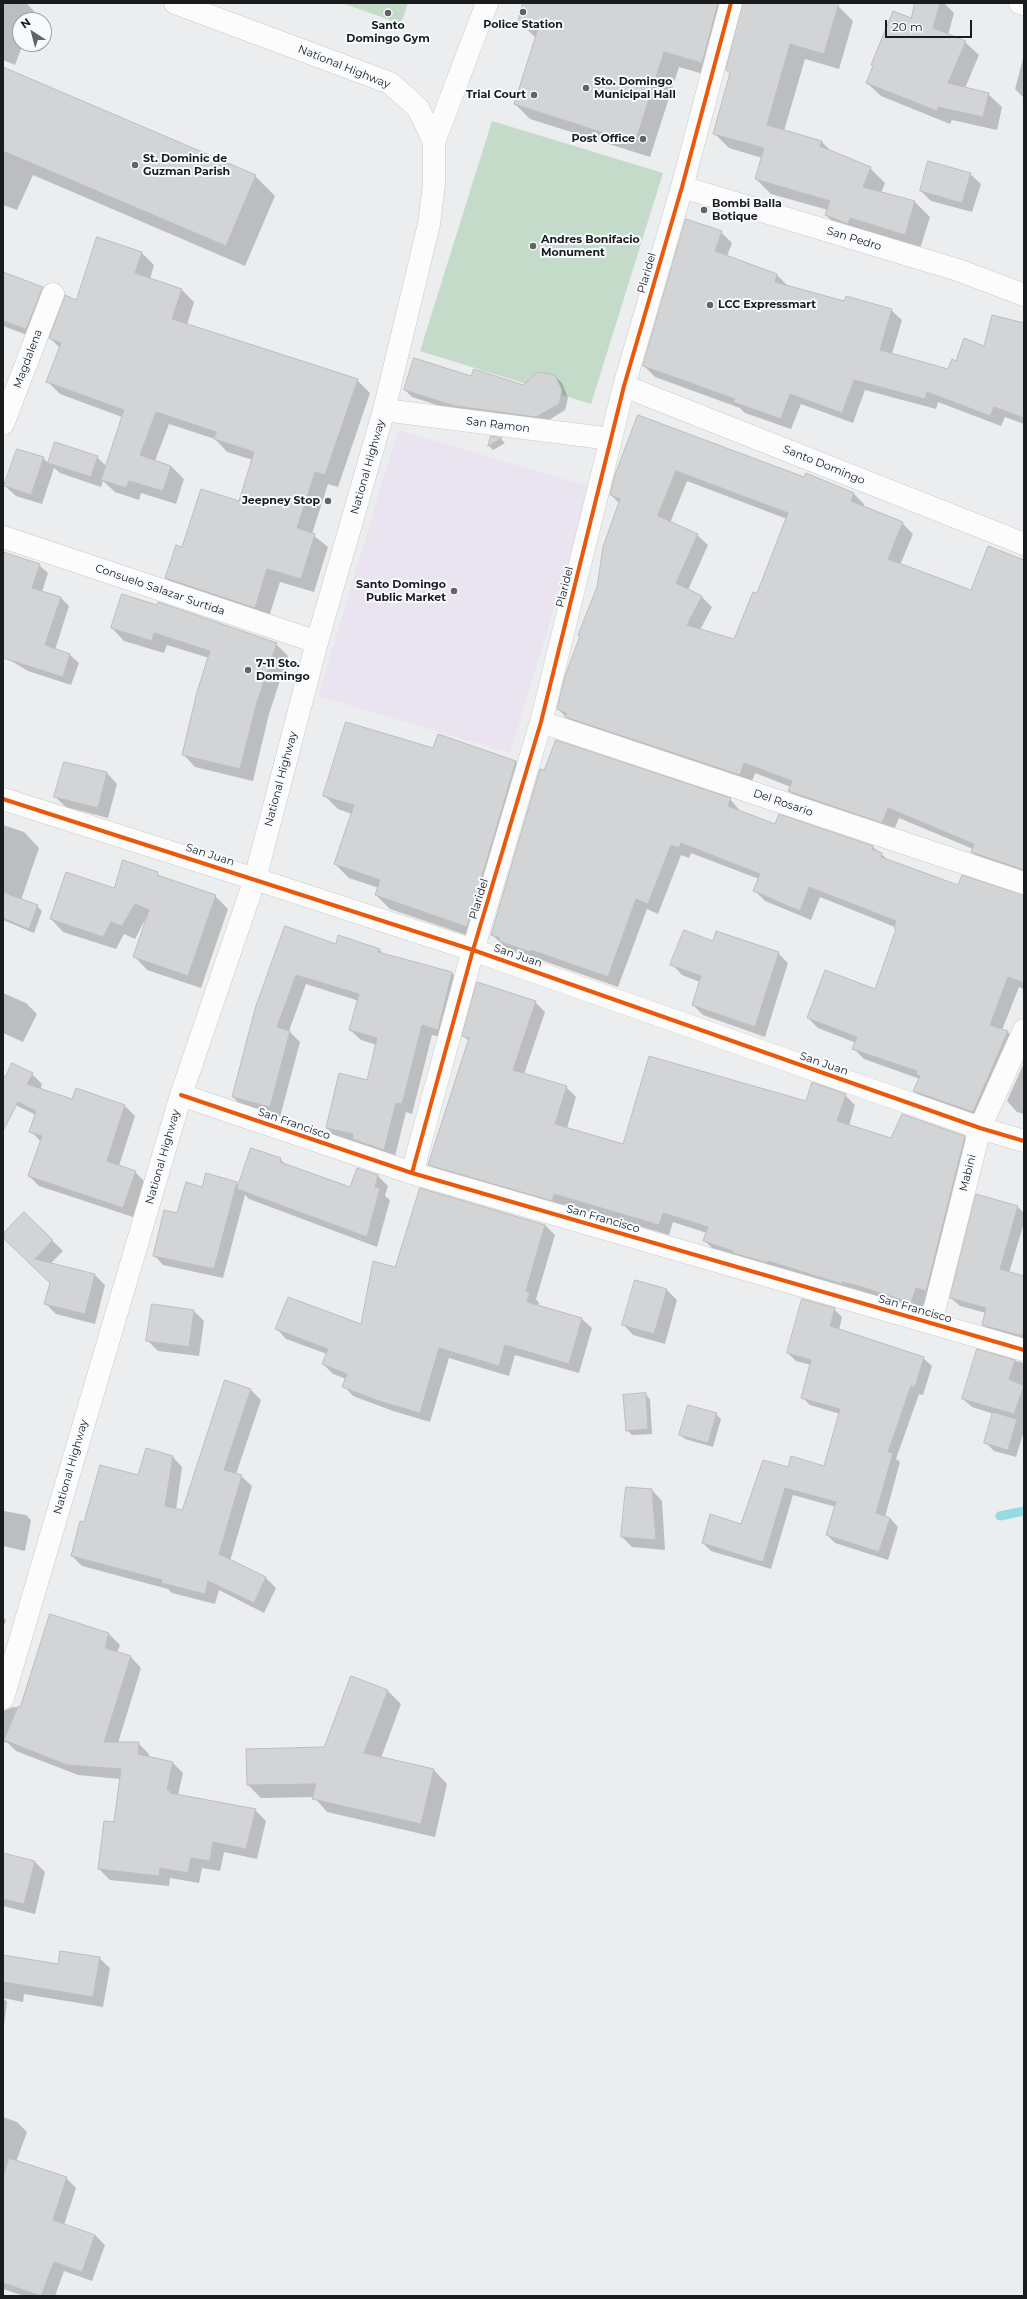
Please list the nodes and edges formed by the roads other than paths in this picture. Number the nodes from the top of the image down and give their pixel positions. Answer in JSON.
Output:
{"nodes":[{"id":1,"x":487,"y":3,"type":"edge"},
{"id":2,"x":731,"y":3,"type":"edge"},
{"id":3,"x":1020,"y":3,"type":"edge"},
{"id":4,"x":184,"y":4,"type":"edge"},
{"id":5,"x":1024,"y":4,"type":"edge"},
{"id":6,"x":434,"y":142,"type":"junction"},
{"id":7,"x":682,"y":187,"type":"junction"},
{"id":8,"x":53,"y":294,"type":"dead end"},
{"id":9,"x":1024,"y":295,"type":"edge"},
{"id":10,"x":624,"y":386,"type":"junction"},
{"id":11,"x":384,"y":410,"type":"junction"},
{"id":12,"x":3,"y":424,"type":"edge"},
{"id":13,"x":611,"y":439,"type":"junction"},
{"id":14,"x":3,"y":537,"type":"edge"},
{"id":15,"x":1024,"y":544,"type":"edge"},
{"id":16,"x":317,"y":642,"type":"junction"},
{"id":17,"x":541,"y":722,"type":"junction"},
{"id":18,"x":3,"y":799,"type":"edge"},
{"id":19,"x":255,"y":879,"type":"junction"},
{"id":20,"x":1024,"y":884,"type":"edge"},
{"id":21,"x":473,"y":950,"type":"junction"},
{"id":22,"x":1024,"y":1030,"type":"edge"},
{"id":23,"x":181,"y":1095,"type":"junction"},
{"id":24,"x":980,"y":1128,"type":"junction"},
{"id":25,"x":1024,"y":1141,"type":"edge"},
{"id":26,"x":412,"y":1173,"type":"junction"},
{"id":27,"x":931,"y":1323,"type":"junction"},
{"id":28,"x":1024,"y":1350,"type":"edge"},
{"id":29,"x":3,"y":1698,"type":"edge"}],
"edges":[{"from":1,"to":6,"type":"street"},
{"from":2,"to":7,"type":"street","name":"Plaridel"},
{"from":3,"to":5,"type":"street"},
{"from":4,"to":6,"type":"street","name":"National Highway"},
{"from":6,"to":11,"type":"street","name":"National Highway"},
{"from":7,"to":9,"type":"street","name":"San Pedro"},
{"from":7,"to":10,"type":"street","name":"Plaridel"},
{"from":8,"to":12,"type":"street","name":"Magdalena"},
{"from":10,"to":13,"type":"street","name":"Plaridel"},
{"from":10,"to":15,"type":"street","name":"Santo Domingo"},
{"from":11,"to":13,"type":"street","name":"San Ramon"},
{"from":11,"to":16,"type":"street","name":"National Highway"},
{"from":13,"to":17,"type":"street","name":"Plaridel"},
{"from":14,"to":16,"type":"street","name":"Consuelo Salazar Surtida"},
{"from":16,"to":19,"type":"street","name":"National Highway"},
{"from":17,"to":20,"type":"street","name":"Del Rosario"},
{"from":17,"to":21,"type":"street","name":"Plaridel"},
{"from":18,"to":19,"type":"street","name":"San Juan"},
{"from":19,"to":21,"type":"street","name":"San Juan"},
{"from":19,"to":23,"type":"street","name":"National Highway"},
{"from":21,"to":24,"type":"street","name":"San Juan"},
{"from":21,"to":26,"type":"street","name":"Plaridel"},
{"from":22,"to":24,"type":"street","name":"Mabini"},
{"from":23,"to":26,"type":"street","name":"San Francisco"},
{"from":23,"to":29,"type":"street","name":"National Highway"},
{"from":24,"to":25,"type":"street","name":"San Juan"},
{"from":24,"to":27,"type":"street","name":"Mabini"},
{"from":26,"to":27,"type":"street","name":"San Francisco"},
{"from":27,"to":28,"type":"street","name":"San Francisco"}]}
